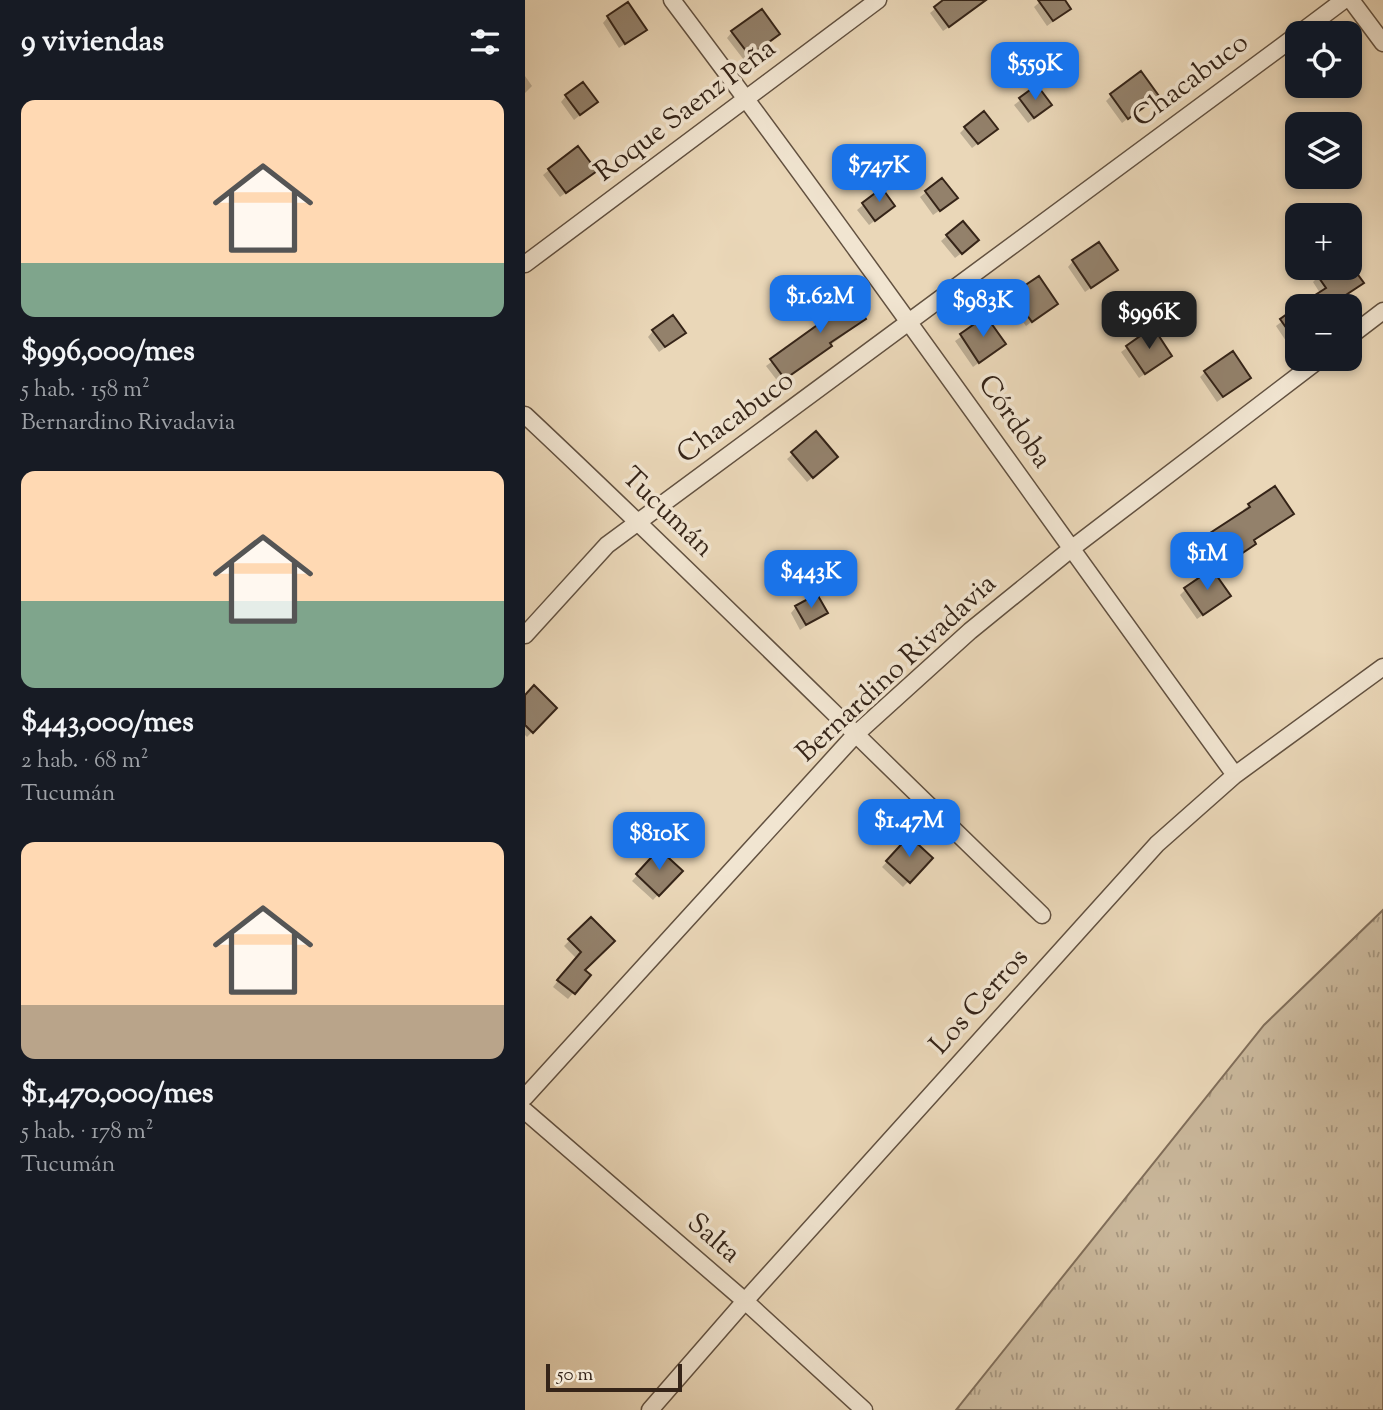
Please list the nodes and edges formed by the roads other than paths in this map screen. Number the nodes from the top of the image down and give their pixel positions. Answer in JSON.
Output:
{"nodes":[{"id":1,"x":672,"y":0,"type":"edge"},
{"id":2,"x":878,"y":0,"type":"edge"},
{"id":3,"x":1344,"y":0,"type":"edge"},
{"id":4,"x":1351,"y":0,"type":"edge"},
{"id":5,"x":1316,"y":21,"type":"edge"},
{"id":6,"x":1383,"y":43,"type":"edge"},
{"id":7,"x":1285,"y":44,"type":"edge"},
{"id":8,"x":747,"y":99,"type":"junction"},
{"id":9,"x":525,"y":264,"type":"edge"},
{"id":10,"x":1383,"y":311,"type":"edge"},
{"id":11,"x":911,"y":322,"type":"junction"},
{"id":12,"x":1362,"y":327,"type":"edge"},
{"id":13,"x":1304,"y":371,"type":"edge"},
{"id":14,"x":525,"y":415,"type":"edge"},
{"id":15,"x":639,"y":522,"type":"junction"},
{"id":16,"x":1071,"y":549,"type":"junction"},
{"id":17,"x":525,"y":635,"type":"edge"},
{"id":18,"x":1383,"y":667,"type":"edge"},
{"id":19,"x":855,"y":735,"type":"junction"},
{"id":20,"x":1235,"y":775,"type":"junction"},
{"id":21,"x":1042,"y":915,"type":"dead end"},
{"id":22,"x":525,"y":1097,"type":"edge"},
{"id":23,"x":525,"y":1111,"type":"edge"},
{"id":24,"x":745,"y":1301,"type":"junction"},
{"id":25,"x":650,"y":1410,"type":"edge"},
{"id":26,"x":864,"y":1410,"type":"edge"}],
"edges":[{"from":1,"to":8,"type":"street","name":"Córdoba"},
{"from":2,"to":8,"type":"street","name":"Roque Saenz Peña"},
{"from":3,"to":5,"type":"street","name":"Chacabuco"},
{"from":4,"to":6,"type":"street"},
{"from":7,"to":11,"type":"street","name":"Chacabuco"},
{"from":8,"to":9,"type":"street","name":"Roque Saenz Peña"},
{"from":8,"to":11,"type":"street","name":"Córdoba"},
{"from":10,"to":12,"type":"street"},
{"from":11,"to":15,"type":"street","name":"Chacabuco"},
{"from":11,"to":16,"type":"street","name":"Córdoba"},
{"from":13,"to":16,"type":"street","name":"Bernardino Rivadavia"},
{"from":14,"to":15,"type":"street","name":"Tucumán"},
{"from":15,"to":17,"type":"street","name":"Chacabuco"},
{"from":15,"to":19,"type":"street","name":"Tucumán"},
{"from":16,"to":19,"type":"street","name":"Bernardino Rivadavia"},
{"from":16,"to":20,"type":"street","name":"Córdoba"},
{"from":18,"to":20,"type":"street","name":"Los Cerros"},
{"from":19,"to":21,"type":"street","name":"Tucumán"},
{"from":19,"to":22,"type":"street","name":"Bernardino Rivadavia"},
{"from":20,"to":24,"type":"street","name":"Los Cerros"},
{"from":23,"to":24,"type":"street","name":"Salta"},
{"from":24,"to":25,"type":"street","name":"Los Cerros"},
{"from":24,"to":26,"type":"street","name":"Salta"}]}
